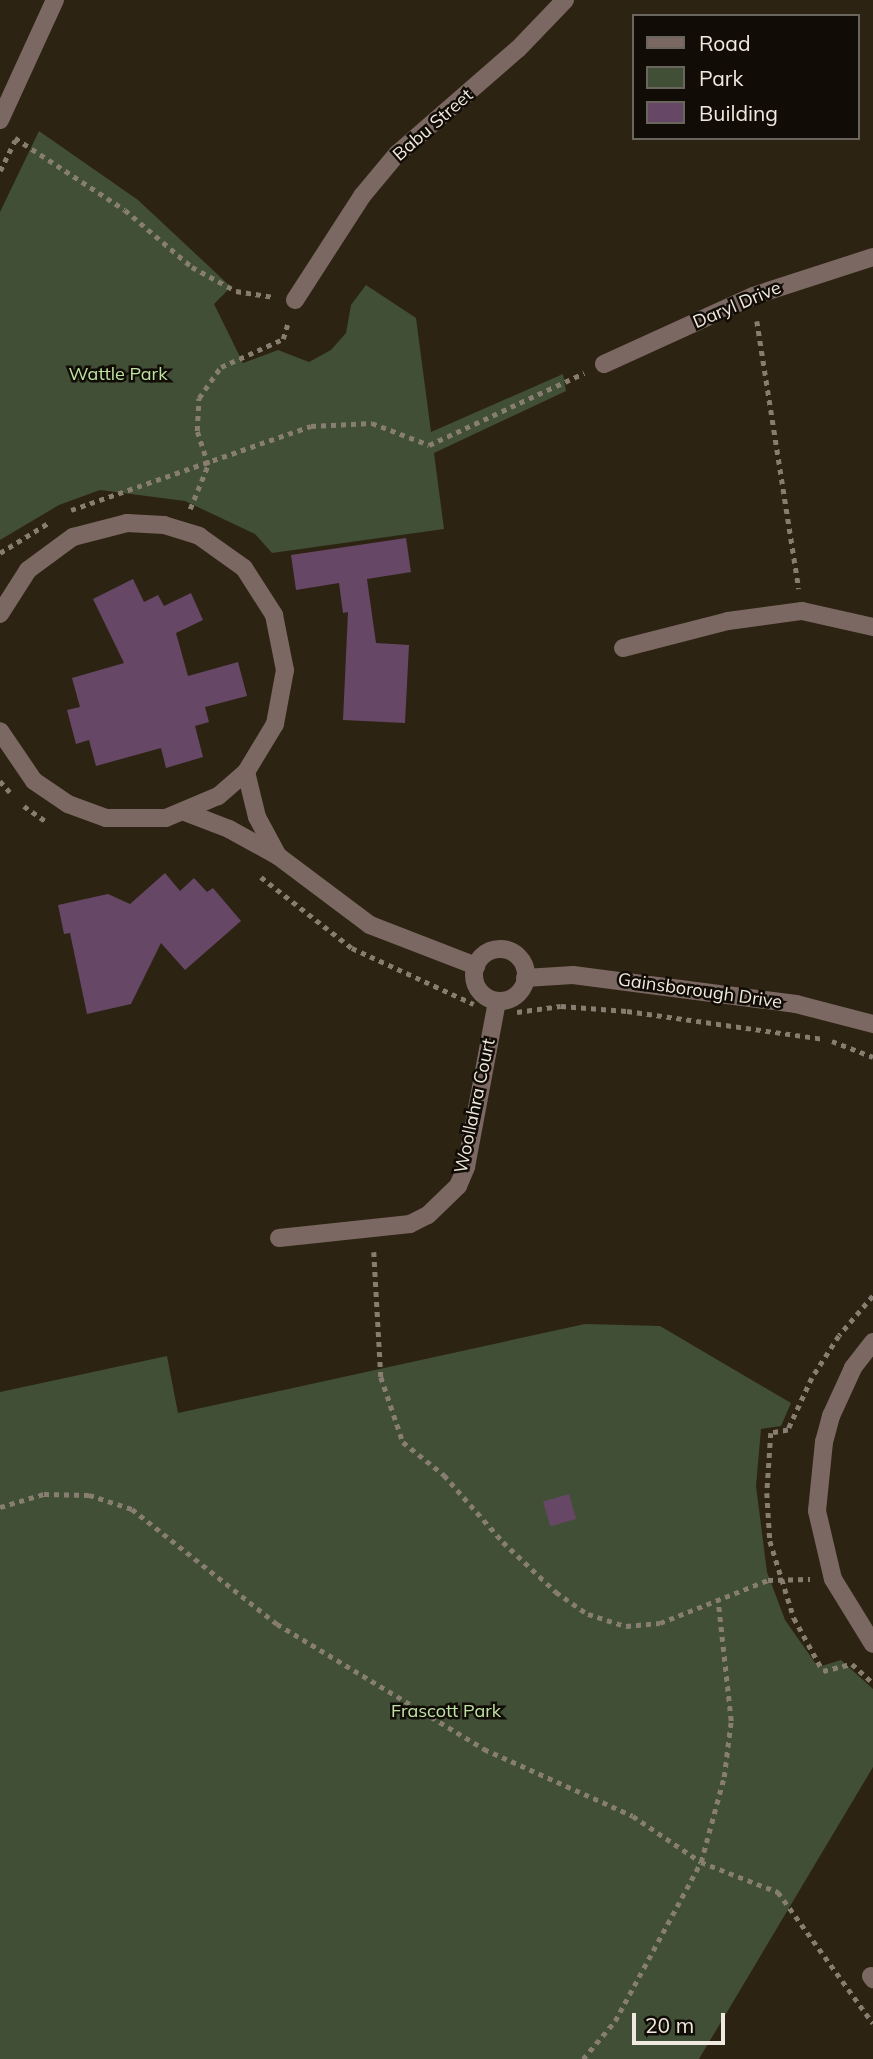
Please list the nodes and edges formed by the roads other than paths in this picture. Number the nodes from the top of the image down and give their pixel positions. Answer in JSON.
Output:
{"nodes":[{"id":1,"x":55,"y":0,"type":"edge"},
{"id":2,"x":565,"y":0,"type":"edge"},
{"id":3,"x":0,"y":120,"type":"edge"},
{"id":4,"x":873,"y":257,"type":"edge"},
{"id":5,"x":295,"y":300,"type":"road end"},
{"id":6,"x":604,"y":364,"type":"road end"},
{"id":7,"x":29,"y":570,"type":"junction"},
{"id":8,"x":0,"y":582,"type":"edge"},
{"id":9,"x":0,"y":614,"type":"edge"},
{"id":10,"x":873,"y":627,"type":"edge"},
{"id":11,"x":623,"y":648,"type":"dead end"},
{"id":12,"x":0,"y":731,"type":"edge"},
{"id":13,"x":246,"y":772,"type":"junction"},
{"id":14,"x":185,"y":812,"type":"junction"},
{"id":15,"x":278,"y":856,"type":"junction"},
{"id":16,"x":475,"y":966,"type":"junction"},
{"id":17,"x":525,"y":978,"type":"junction"},
{"id":18,"x":497,"y":1001,"type":"junction"},
{"id":19,"x":873,"y":1024,"type":"edge"},
{"id":20,"x":279,"y":1238,"type":"dead end"},
{"id":21,"x":873,"y":1342,"type":"edge"},
{"id":22,"x":873,"y":1644,"type":"edge"}],
"edges":[{"from":1,"to":3,"type":"street"},
{"from":2,"to":5,"type":"street","name":"Babu Street"},
{"from":4,"to":6,"type":"street","name":"Daryl Drive"},
{"from":7,"to":8,"type":"street"},
{"from":7,"to":9,"type":"street"},
{"from":7,"to":13,"type":"street"},
{"from":10,"to":11,"type":"street"},
{"from":12,"to":14,"type":"street"},
{"from":13,"to":14,"type":"street"},
{"from":13,"to":15,"type":"street"},
{"from":14,"to":15,"type":"street"},
{"from":15,"to":16,"type":"street"},
{"from":16,"to":17,"type":"street"},
{"from":16,"to":18,"type":"street"},
{"from":17,"to":18,"type":"street"},
{"from":17,"to":19,"type":"street","name":"Gainsborough Drive"},
{"from":18,"to":20,"type":"street","name":"Woollahra Court"},
{"from":21,"to":22,"type":"street"}]}
